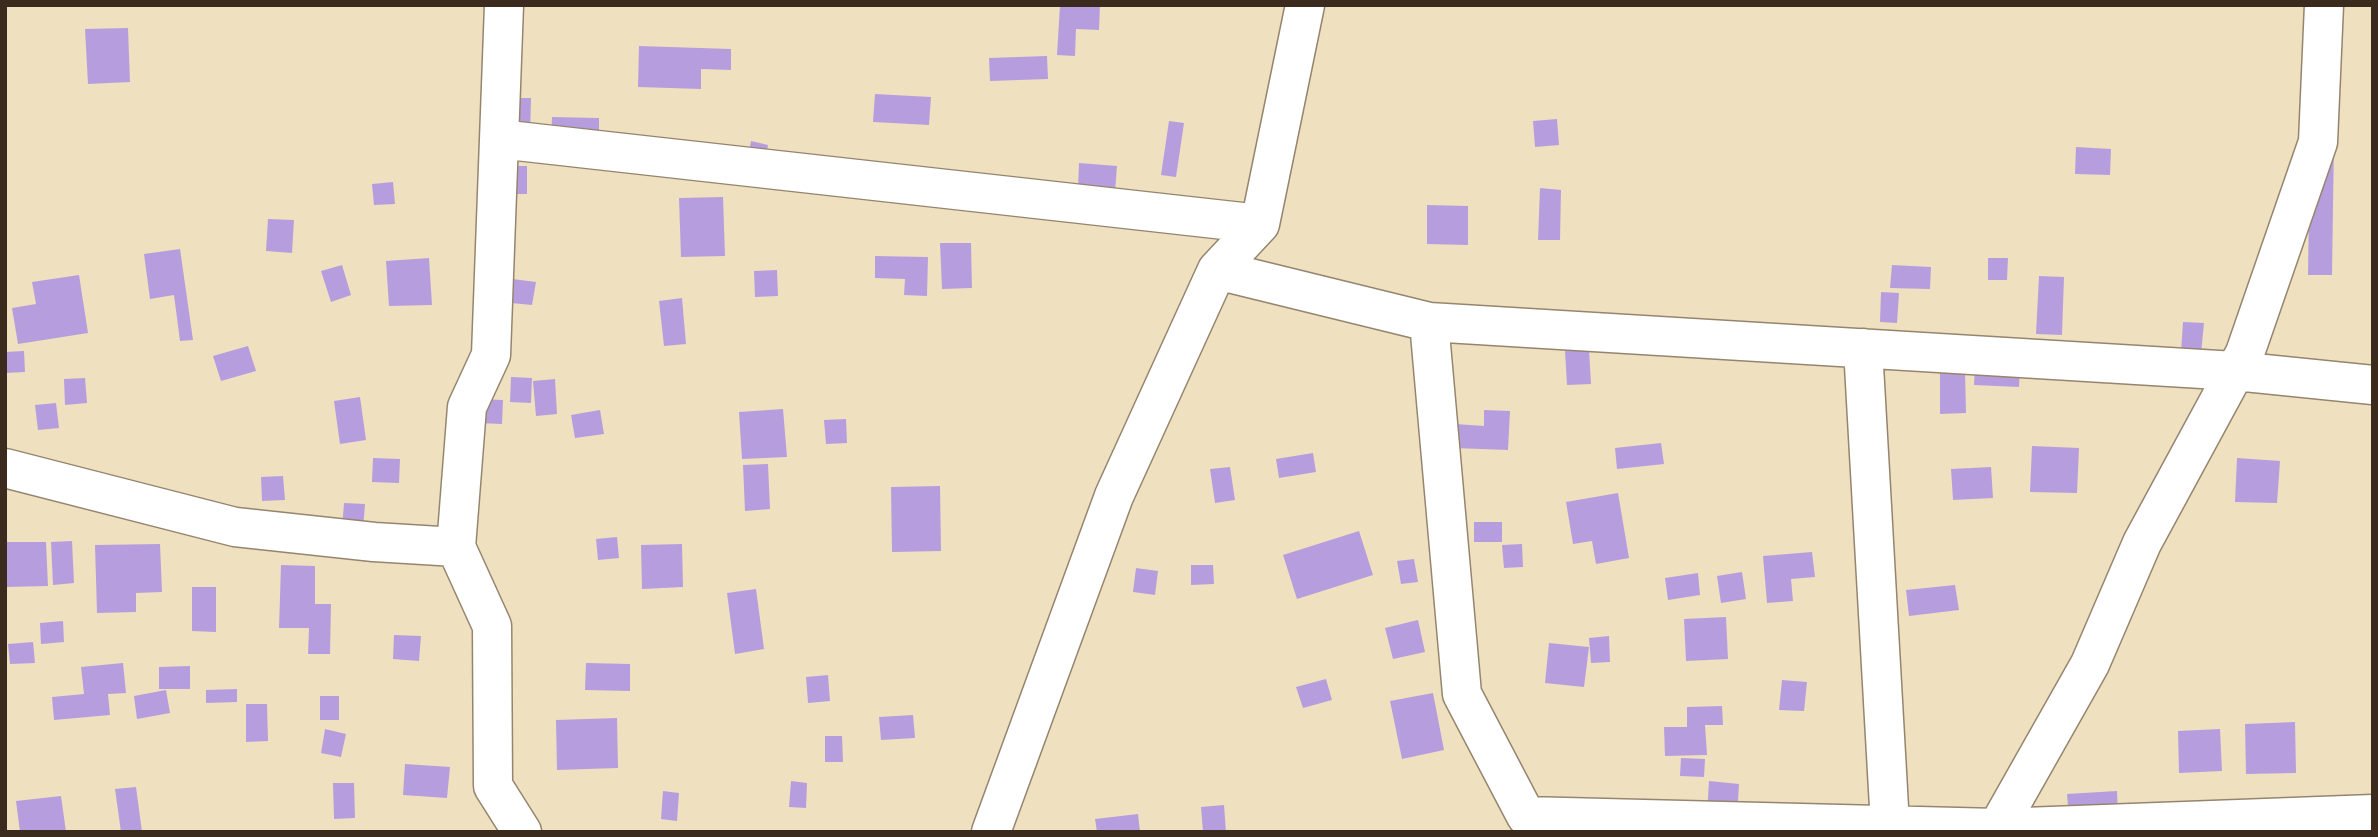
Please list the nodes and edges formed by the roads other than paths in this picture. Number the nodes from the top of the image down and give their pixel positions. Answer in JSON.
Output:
{"nodes":[{"id":1,"x":505,"y":5,"type":"edge"},
{"id":2,"x":1305,"y":5,"type":"edge"},
{"id":3,"x":2323,"y":5,"type":"edge"},
{"id":4,"x":499,"y":139,"type":"junction"},
{"id":5,"x":1260,"y":224,"type":"junction"},
{"id":6,"x":1217,"y":270,"type":"junction"},
{"id":7,"x":1429,"y":322,"type":"junction"},
{"id":8,"x":1863,"y":348,"type":"junction"},
{"id":9,"x":2235,"y":371,"type":"junction"},
{"id":10,"x":2373,"y":385,"type":"edge"},
{"id":11,"x":5,"y":468,"type":"edge"},
{"id":12,"x":457,"y":547,"type":"junction"},
{"id":13,"x":2373,"y":814,"type":"edge"},
{"id":14,"x":1528,"y":824,"type":"edge"},
{"id":15,"x":1890,"y":825,"type":"junction"},
{"id":16,"x":1996,"y":830,"type":"edge"},
{"id":17,"x":522,"y":832,"type":"edge"},
{"id":18,"x":990,"y":832,"type":"edge"}],
"edges":[{"from":1,"to":4,"type":"street"},
{"from":2,"to":5,"type":"street"},
{"from":3,"to":9,"type":"street"},
{"from":4,"to":5,"type":"street"},
{"from":4,"to":12,"type":"street"},
{"from":5,"to":6,"type":"street"},
{"from":6,"to":7,"type":"street"},
{"from":6,"to":18,"type":"street"},
{"from":7,"to":8,"type":"street"},
{"from":7,"to":14,"type":"street"},
{"from":8,"to":9,"type":"street"},
{"from":8,"to":15,"type":"street"},
{"from":9,"to":10,"type":"street"},
{"from":9,"to":16,"type":"street"},
{"from":11,"to":12,"type":"street"},
{"from":12,"to":17,"type":"street"},
{"from":13,"to":16,"type":"street"},
{"from":14,"to":15,"type":"street"},
{"from":15,"to":16,"type":"street"}]}
